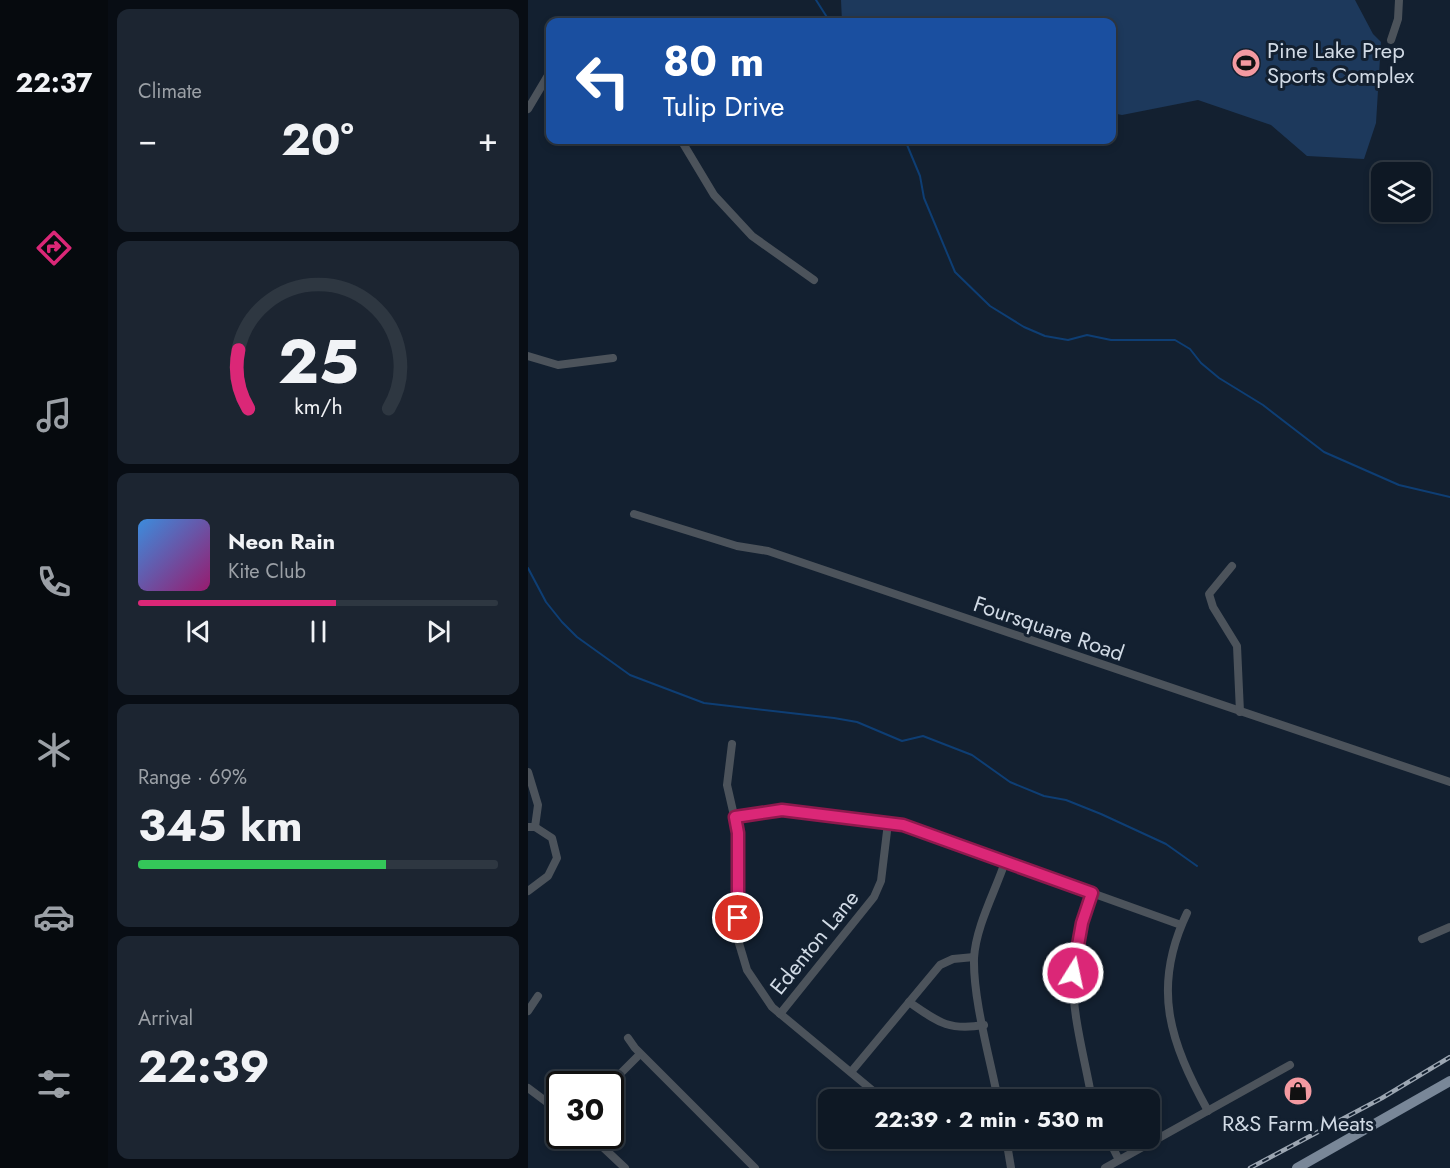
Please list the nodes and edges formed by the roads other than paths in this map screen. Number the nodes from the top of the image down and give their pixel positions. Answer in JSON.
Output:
{"nodes":[{"id":1,"x":1399,"y":0,"type":"edge"},
{"id":2,"x":1391,"y":40,"type":"dead end"},
{"id":3,"x":546,"y":79,"type":"edge"},
{"id":4,"x":528,"y":109,"type":"edge"},
{"id":5,"x":683,"y":144,"type":"edge"},
{"id":6,"x":814,"y":280,"type":"dead end"},
{"id":7,"x":528,"y":356,"type":"edge"},
{"id":8,"x":613,"y":358,"type":"dead end"},
{"id":9,"x":634,"y":514,"type":"dead end"},
{"id":10,"x":1232,"y":566,"type":"dead end"},
{"id":11,"x":1240,"y":712,"type":"junction"},
{"id":12,"x":732,"y":744,"type":"dead end"},
{"id":13,"x":528,"y":772,"type":"edge"},
{"id":14,"x":1450,"y":782,"type":"edge"},
{"id":15,"x":735,"y":817,"type":"junction"},
{"id":16,"x":888,"y":823,"type":"junction"},
{"id":17,"x":532,"y":827,"type":"edge"},
{"id":18,"x":1005,"y":862,"type":"junction"},
{"id":19,"x":528,"y":891,"type":"edge"},
{"id":20,"x":1092,"y":893,"type":"junction"},
{"id":21,"x":1187,"y":914,"type":"dead end"},
{"id":22,"x":1182,"y":925,"type":"junction"},
{"id":23,"x":1450,"y":927,"type":"edge"},
{"id":24,"x":1422,"y":939,"type":"dead end"},
{"id":25,"x":974,"y":957,"type":"junction"},
{"id":26,"x":538,"y":996,"type":"dead end"},
{"id":27,"x":909,"y":1002,"type":"junction"},
{"id":28,"x":528,"y":1011,"type":"edge"},
{"id":29,"x":780,"y":1014,"type":"junction"},
{"id":30,"x":984,"y":1025,"type":"junction"},
{"id":31,"x":628,"y":1038,"type":"dead end"},
{"id":32,"x":640,"y":1053,"type":"junction"},
{"id":33,"x":1290,"y":1065,"type":"dead end"},
{"id":34,"x":623,"y":1071,"type":"edge"},
{"id":35,"x":851,"y":1072,"type":"junction"},
{"id":36,"x":1450,"y":1081,"type":"edge"},
{"id":37,"x":528,"y":1089,"type":"edge"},
{"id":38,"x":871,"y":1089,"type":"edge"},
{"id":39,"x":996,"y":1089,"type":"edge"},
{"id":40,"x":1090,"y":1089,"type":"edge"},
{"id":41,"x":546,"y":1102,"type":"edge"},
{"id":42,"x":1208,"y":1111,"type":"junction"},
{"id":43,"x":605,"y":1149,"type":"edge"},
{"id":44,"x":1008,"y":1149,"type":"edge"},
{"id":45,"x":1114,"y":1149,"type":"edge"},
{"id":46,"x":1119,"y":1160,"type":"junction"},
{"id":47,"x":625,"y":1168,"type":"edge"},
{"id":48,"x":755,"y":1168,"type":"edge"},
{"id":49,"x":1011,"y":1168,"type":"edge"},
{"id":50,"x":1105,"y":1168,"type":"edge"},
{"id":51,"x":1297,"y":1168,"type":"edge"}],
"edges":[{"from":1,"to":2,"type":"street"},
{"from":3,"to":4,"type":"street"},
{"from":5,"to":6,"type":"street"},
{"from":7,"to":8,"type":"street"},
{"from":9,"to":11,"type":"street","name":"Foursquare Road"},
{"from":10,"to":11,"type":"street"},
{"from":11,"to":14,"type":"street","name":"Foursquare Road"},
{"from":12,"to":15,"type":"street"},
{"from":13,"to":17,"type":"street"},
{"from":15,"to":16,"type":"street"},
{"from":15,"to":29,"type":"street"},
{"from":16,"to":18,"type":"street"},
{"from":16,"to":29,"type":"street","name":"Edenton Lane"},
{"from":17,"to":19,"type":"street"},
{"from":18,"to":20,"type":"street"},
{"from":18,"to":25,"type":"street"},
{"from":20,"to":22,"type":"street"},
{"from":20,"to":40,"type":"street"},
{"from":21,"to":22,"type":"street"},
{"from":22,"to":42,"type":"street"},
{"from":23,"to":24,"type":"street"},
{"from":25,"to":27,"type":"street"},
{"from":25,"to":30,"type":"street"},
{"from":26,"to":28,"type":"street"},
{"from":27,"to":30,"type":"street"},
{"from":27,"to":35,"type":"street"},
{"from":29,"to":35,"type":"street"},
{"from":30,"to":39,"type":"street"},
{"from":31,"to":32,"type":"street"},
{"from":32,"to":34,"type":"street"},
{"from":32,"to":48,"type":"street"},
{"from":33,"to":42,"type":"street"},
{"from":35,"to":38,"type":"street"},
{"from":36,"to":51,"type":"main road"},
{"from":37,"to":41,"type":"street"},
{"from":42,"to":46,"type":"street"},
{"from":43,"to":47,"type":"street"},
{"from":44,"to":49,"type":"street"},
{"from":45,"to":46,"type":"street"},
{"from":46,"to":50,"type":"street"}]}
